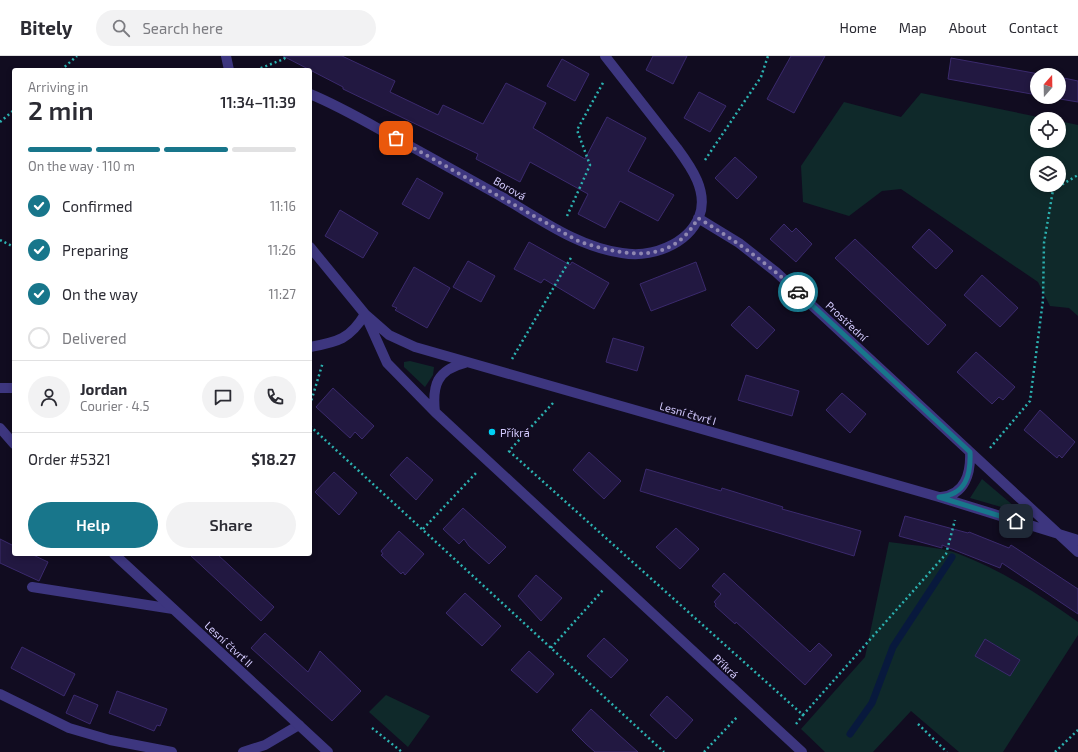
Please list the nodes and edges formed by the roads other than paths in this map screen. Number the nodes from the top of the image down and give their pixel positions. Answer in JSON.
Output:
{"nodes":[{"id":1,"x":226,"y":56,"type":"edge"},
{"id":2,"x":605,"y":56,"type":"edge"},
{"id":3,"x":229,"y":68,"type":"edge"},
{"id":4,"x":312,"y":95,"type":"edge"},
{"id":5,"x":698,"y":218,"type":"junction"},
{"id":6,"x":312,"y":249,"type":"edge"},
{"id":7,"x":365,"y":314,"type":"junction"},
{"id":8,"x":312,"y":347,"type":"edge"},
{"id":9,"x":466,"y":363,"type":"junction"},
{"id":10,"x":0,"y":388,"type":"edge"},
{"id":11,"x":12,"y":388,"type":"edge"},
{"id":12,"x":435,"y":412,"type":"junction"},
{"id":13,"x":0,"y":428,"type":"edge"},
{"id":14,"x":12,"y":442,"type":"edge"},
{"id":15,"x":970,"y":452,"type":"junction"},
{"id":16,"x":939,"y":497,"type":"junction"},
{"id":17,"x":1058,"y":534,"type":"junction"},
{"id":18,"x":1078,"y":540,"type":"edge"},
{"id":19,"x":1078,"y":552,"type":"edge"},
{"id":20,"x":116,"y":556,"type":"edge"},
{"id":21,"x":32,"y":587,"type":"dead end"},
{"id":22,"x":173,"y":609,"type":"junction"},
{"id":23,"x":0,"y":694,"type":"edge"},
{"id":24,"x":299,"y":725,"type":"junction"},
{"id":25,"x":172,"y":752,"type":"edge"},
{"id":26,"x":244,"y":752,"type":"edge"},
{"id":27,"x":328,"y":752,"type":"edge"},
{"id":28,"x":802,"y":752,"type":"edge"}],
"edges":[{"from":1,"to":3,"type":"street"},
{"from":2,"to":5,"type":"street"},
{"from":4,"to":5,"type":"street","name":"Borová"},
{"from":5,"to":15,"type":"street","name":"Prostřední"},
{"from":6,"to":7,"type":"street","name":"Příkrá"},
{"from":7,"to":8,"type":"street"},
{"from":7,"to":9,"type":"street","name":"Lesní čtvrť I"},
{"from":7,"to":12,"type":"street","name":"Příkrá"},
{"from":9,"to":12,"type":"street"},
{"from":9,"to":16,"type":"street","name":"Lesní čtvrť I"},
{"from":10,"to":11,"type":"street"},
{"from":12,"to":28,"type":"street","name":"Příkrá"},
{"from":13,"to":14,"type":"street"},
{"from":15,"to":16,"type":"street"},
{"from":15,"to":17,"type":"street","name":"Prostřední"},
{"from":16,"to":17,"type":"street","name":"Lesní čtvrť I"},
{"from":17,"to":18,"type":"street","name":"Lesní čtvrť I"},
{"from":17,"to":19,"type":"street","name":"Prostřední"},
{"from":20,"to":22,"type":"street","name":"Lesní čtvrť II"},
{"from":21,"to":22,"type":"street"},
{"from":22,"to":24,"type":"street","name":"Lesní čtvrť II"},
{"from":23,"to":25,"type":"street"},
{"from":24,"to":26,"type":"street"},
{"from":24,"to":27,"type":"street","name":"Lesní čtvrť II"}]}
